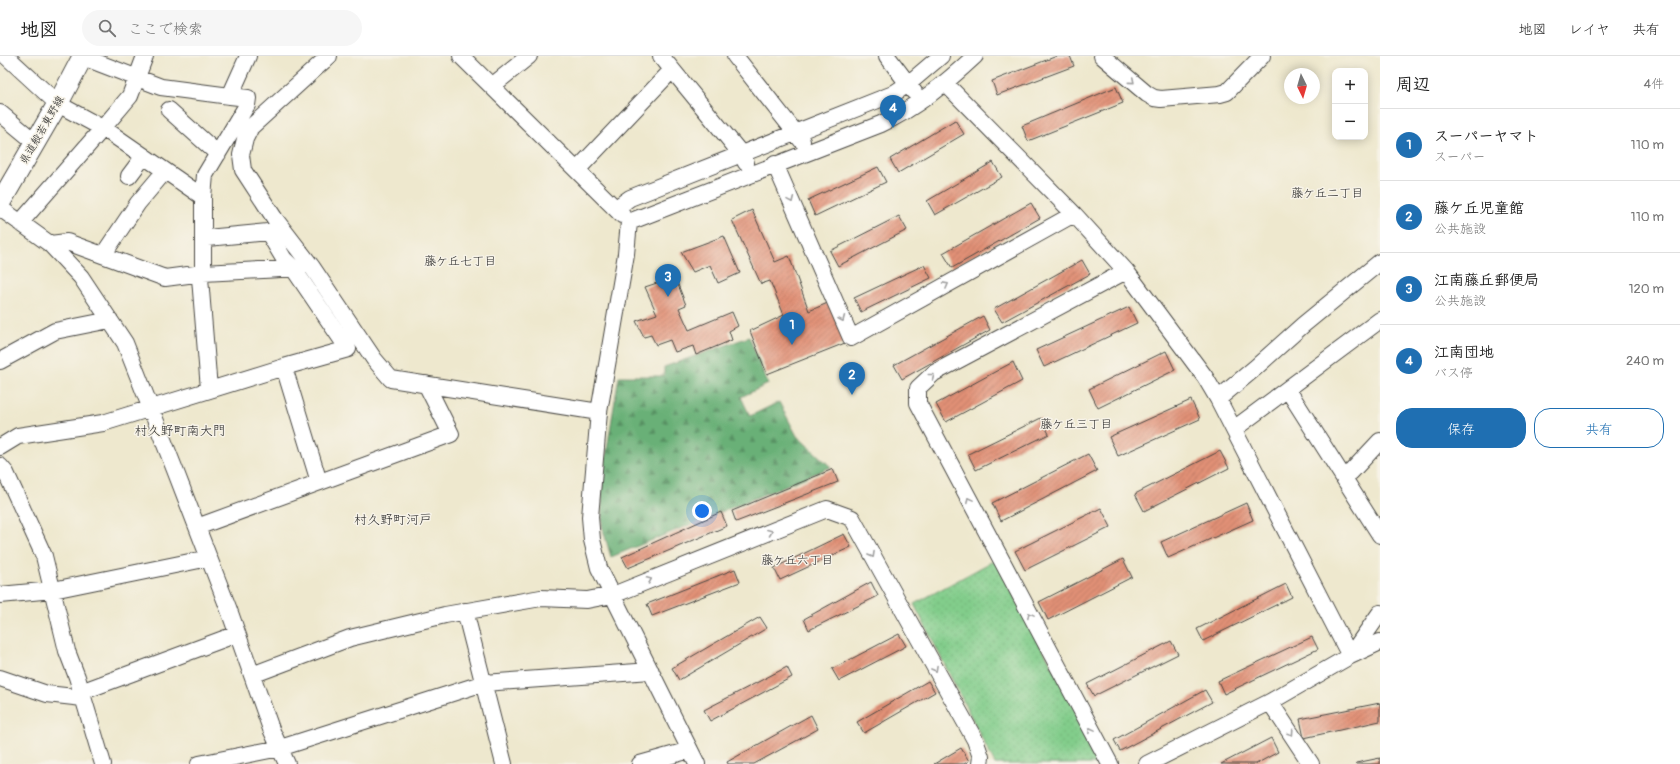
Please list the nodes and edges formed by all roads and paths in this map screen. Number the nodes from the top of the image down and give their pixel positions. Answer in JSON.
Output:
{"nodes":[{"id":1,"x":6,"y":56,"type":"edge"},
{"id":2,"x":83,"y":56,"type":"edge"},
{"id":3,"x":145,"y":56,"type":"edge"},
{"id":4,"x":248,"y":56,"type":"edge"},
{"id":5,"x":329,"y":56,"type":"edge"},
{"id":6,"x":461,"y":56,"type":"edge"},
{"id":7,"x":529,"y":56,"type":"edge"},
{"id":8,"x":661,"y":56,"type":"edge"},
{"id":9,"x":735,"y":56,"type":"edge"},
{"id":10,"x":887,"y":56,"type":"edge"},
{"id":11,"x":941,"y":56,"type":"edge"},
{"id":12,"x":975,"y":56,"type":"edge"},
{"id":13,"x":1102,"y":56,"type":"edge"},
{"id":14,"x":1262,"y":56,"type":"edge"},
{"id":15,"x":672,"y":70,"type":"junction"},
{"id":16,"x":138,"y":78,"type":"junction"},
{"id":17,"x":945,"y":83,"type":"junction"},
{"id":18,"x":492,"y":86,"type":"junction"},
{"id":19,"x":913,"y":92,"type":"junction"},
{"id":20,"x":230,"y":96,"type":"junction"},
{"id":21,"x":58,"y":104,"type":"junction"},
{"id":22,"x":169,"y":110,"type":"dead end"},
{"id":23,"x":0,"y":113,"type":"edge"},
{"id":24,"x":103,"y":128,"type":"junction"},
{"id":25,"x":802,"y":140,"type":"junction"},
{"id":26,"x":36,"y":142,"type":"junction"},
{"id":27,"x":218,"y":154,"type":"junction"},
{"id":28,"x":144,"y":156,"type":"junction"},
{"id":29,"x":746,"y":163,"type":"junction"},
{"id":30,"x":775,"y":164,"type":"junction"},
{"id":31,"x":577,"y":170,"type":"junction"},
{"id":32,"x":165,"y":171,"type":"junction"},
{"id":33,"x":129,"y":176,"type":"dead end"},
{"id":34,"x":203,"y":197,"type":"junction"},
{"id":35,"x":0,"y":203,"type":"edge"},
{"id":36,"x":0,"y":208,"type":"edge"},
{"id":37,"x":616,"y":208,"type":"junction"},
{"id":38,"x":1074,"y":214,"type":"junction"},
{"id":39,"x":20,"y":222,"type":"junction"},
{"id":40,"x":629,"y":222,"type":"junction"},
{"id":41,"x":207,"y":238,"type":"dead end"},
{"id":42,"x":50,"y":244,"type":"junction"},
{"id":43,"x":103,"y":255,"type":"junction"},
{"id":44,"x":1380,"y":262,"type":"edge"},
{"id":45,"x":312,"y":267,"type":"junction"},
{"id":46,"x":294,"y":268,"type":"junction"},
{"id":47,"x":1126,"y":271,"type":"junction"},
{"id":48,"x":201,"y":276,"type":"junction"},
{"id":49,"x":110,"y":320,"type":"junction"},
{"id":50,"x":1379,"y":322,"type":"edge"},
{"id":51,"x":0,"y":361,"type":"edge"},
{"id":52,"x":284,"y":367,"type":"junction"},
{"id":53,"x":426,"y":384,"type":"junction"},
{"id":54,"x":209,"y":389,"type":"junction"},
{"id":55,"x":1288,"y":390,"type":"junction"},
{"id":56,"x":1218,"y":399,"type":"junction"},
{"id":57,"x":150,"y":407,"type":"junction"},
{"id":58,"x":599,"y":412,"type":"junction"},
{"id":59,"x":1234,"y":430,"type":"junction"},
{"id":60,"x":1380,"y":441,"type":"edge"},
{"id":61,"x":0,"y":447,"type":"edge"},
{"id":62,"x":0,"y":466,"type":"edge"},
{"id":63,"x":1343,"y":475,"type":"junction"},
{"id":64,"x":319,"y":482,"type":"junction"},
{"id":65,"x":197,"y":527,"type":"junction"},
{"id":66,"x":1380,"y":535,"type":"edge"},
{"id":67,"x":209,"y":558,"type":"junction"},
{"id":68,"x":53,"y":590,"type":"junction"},
{"id":69,"x":0,"y":595,"type":"edge"},
{"id":70,"x":613,"y":595,"type":"junction"},
{"id":71,"x":465,"y":611,"type":"junction"},
{"id":72,"x":1380,"y":613,"type":"edge"},
{"id":73,"x":237,"y":634,"type":"junction"},
{"id":74,"x":1380,"y":642,"type":"edge"},
{"id":75,"x":1350,"y":656,"type":"junction"},
{"id":76,"x":651,"y":672,"type":"junction"},
{"id":77,"x":252,"y":675,"type":"junction"},
{"id":78,"x":0,"y":678,"type":"edge"},
{"id":79,"x":484,"y":683,"type":"junction"},
{"id":80,"x":82,"y":695,"type":"junction"},
{"id":81,"x":1270,"y":702,"type":"junction"},
{"id":82,"x":280,"y":748,"type":"junction"},
{"id":83,"x":694,"y":757,"type":"edge"},
{"id":84,"x":103,"y":764,"type":"edge"},
{"id":85,"x":199,"y":764,"type":"edge"},
{"id":86,"x":287,"y":764,"type":"edge"},
{"id":87,"x":504,"y":764,"type":"edge"},
{"id":88,"x":640,"y":764,"type":"edge"},
{"id":89,"x":980,"y":764,"type":"edge"},
{"id":90,"x":1110,"y":764,"type":"edge"},
{"id":91,"x":1147,"y":764,"type":"edge"},
{"id":92,"x":1311,"y":764,"type":"edge"}],
"edges":[{"from":1,"to":21,"type":"street"},
{"from":2,"to":16,"type":"street"},
{"from":2,"to":21,"type":"main road","name":"県道般若東野線"},
{"from":3,"to":16,"type":"street"},
{"from":4,"to":20,"type":"street"},
{"from":5,"to":45,"type":"street"},
{"from":6,"to":18,"type":"street"},
{"from":7,"to":18,"type":"street"},
{"from":8,"to":15,"type":"street"},
{"from":9,"to":25,"type":"street"},
{"from":10,"to":19,"type":"street"},
{"from":11,"to":19,"type":"street"},
{"from":12,"to":17,"type":"street"},
{"from":13,"to":14,"type":"street","one_way":true},
{"from":15,"to":29,"type":"street"},
{"from":15,"to":31,"type":"street"},
{"from":16,"to":20,"type":"street"},
{"from":16,"to":24,"type":"street"},
{"from":17,"to":19,"type":"street"},
{"from":17,"to":38,"type":"street"},
{"from":18,"to":31,"type":"street"},
{"from":19,"to":25,"type":"street"},
{"from":19,"to":25,"type":"street"},
{"from":20,"to":27,"type":"street"},
{"from":21,"to":24,"type":"street"},
{"from":21,"to":26,"type":"main road","name":"県道般若東野線"},
{"from":22,"to":27,"type":"street"},
{"from":23,"to":26,"type":"street"},
{"from":24,"to":28,"type":"street"},
{"from":24,"to":39,"type":"street"},
{"from":25,"to":29,"type":"street"},
{"from":25,"to":30,"type":"street"},
{"from":26,"to":35,"type":"main road","name":"県道般若東野線"},
{"from":27,"to":34,"type":"street"},
{"from":28,"to":32,"type":"street"},
{"from":28,"to":33,"type":"street"},
{"from":29,"to":30,"type":"street"},
{"from":29,"to":37,"type":"street"},
{"from":29,"to":40,"type":"street"},
{"from":30,"to":38,"type":"street","one_way":true},
{"from":31,"to":37,"type":"street"},
{"from":32,"to":34,"type":"street"},
{"from":32,"to":43,"type":"street"},
{"from":34,"to":48,"type":"street"},
{"from":36,"to":39,"type":"street"},
{"from":37,"to":40,"type":"street"},
{"from":38,"to":47,"type":"street"},
{"from":39,"to":42,"type":"street"},
{"from":40,"to":58,"type":"street"},
{"from":41,"to":46,"type":"street"},
{"from":42,"to":43,"type":"street"},
{"from":42,"to":49,"type":"street"},
{"from":43,"to":48,"type":"street"},
{"from":44,"to":56,"type":"street"},
{"from":45,"to":46,"type":"street"},
{"from":45,"to":53,"type":"street"},
{"from":46,"to":48,"type":"street"},
{"from":46,"to":52,"type":"street"},
{"from":47,"to":56,"type":"street"},
{"from":90,"to":47,"type":"street","one_way":true},
{"from":48,"to":54,"type":"street"},
{"from":49,"to":51,"type":"street"},
{"from":49,"to":57,"type":"street"},
{"from":50,"to":55,"type":"street"},
{"from":52,"to":54,"type":"street"},
{"from":52,"to":64,"type":"street"},
{"from":53,"to":58,"type":"street"},
{"from":53,"to":64,"type":"street"},
{"from":54,"to":57,"type":"street"},
{"from":55,"to":59,"type":"street"},
{"from":55,"to":63,"type":"street"},
{"from":56,"to":59,"type":"street"},
{"from":57,"to":61,"type":"street"},
{"from":57,"to":65,"type":"street"},
{"from":58,"to":70,"type":"street"},
{"from":59,"to":75,"type":"street"},
{"from":60,"to":63,"type":"street"},
{"from":62,"to":68,"type":"street"},
{"from":63,"to":66,"type":"street"},
{"from":64,"to":65,"type":"street"},
{"from":65,"to":67,"type":"street"},
{"from":67,"to":68,"type":"street"},
{"from":67,"to":73,"type":"street"},
{"from":68,"to":69,"type":"street"},
{"from":68,"to":80,"type":"street"},
{"from":70,"to":71,"type":"street"},
{"from":70,"to":76,"type":"street"},
{"from":70,"to":89,"type":"street","one_way":true},
{"from":71,"to":77,"type":"street"},
{"from":71,"to":79,"type":"street"},
{"from":72,"to":75,"type":"street"},
{"from":73,"to":77,"type":"street"},
{"from":73,"to":80,"type":"street"},
{"from":74,"to":75,"type":"street"},
{"from":75,"to":81,"type":"street"},
{"from":76,"to":79,"type":"street"},
{"from":76,"to":83,"type":"street"},
{"from":77,"to":82,"type":"street"},
{"from":78,"to":80,"type":"street"},
{"from":79,"to":82,"type":"street"},
{"from":79,"to":87,"type":"street"},
{"from":80,"to":84,"type":"street"},
{"from":81,"to":91,"type":"street"},
{"from":81,"to":92,"type":"street","one_way":true},
{"from":82,"to":85,"type":"street"},
{"from":82,"to":86,"type":"street"},
{"from":83,"to":88,"type":"street"}]}
